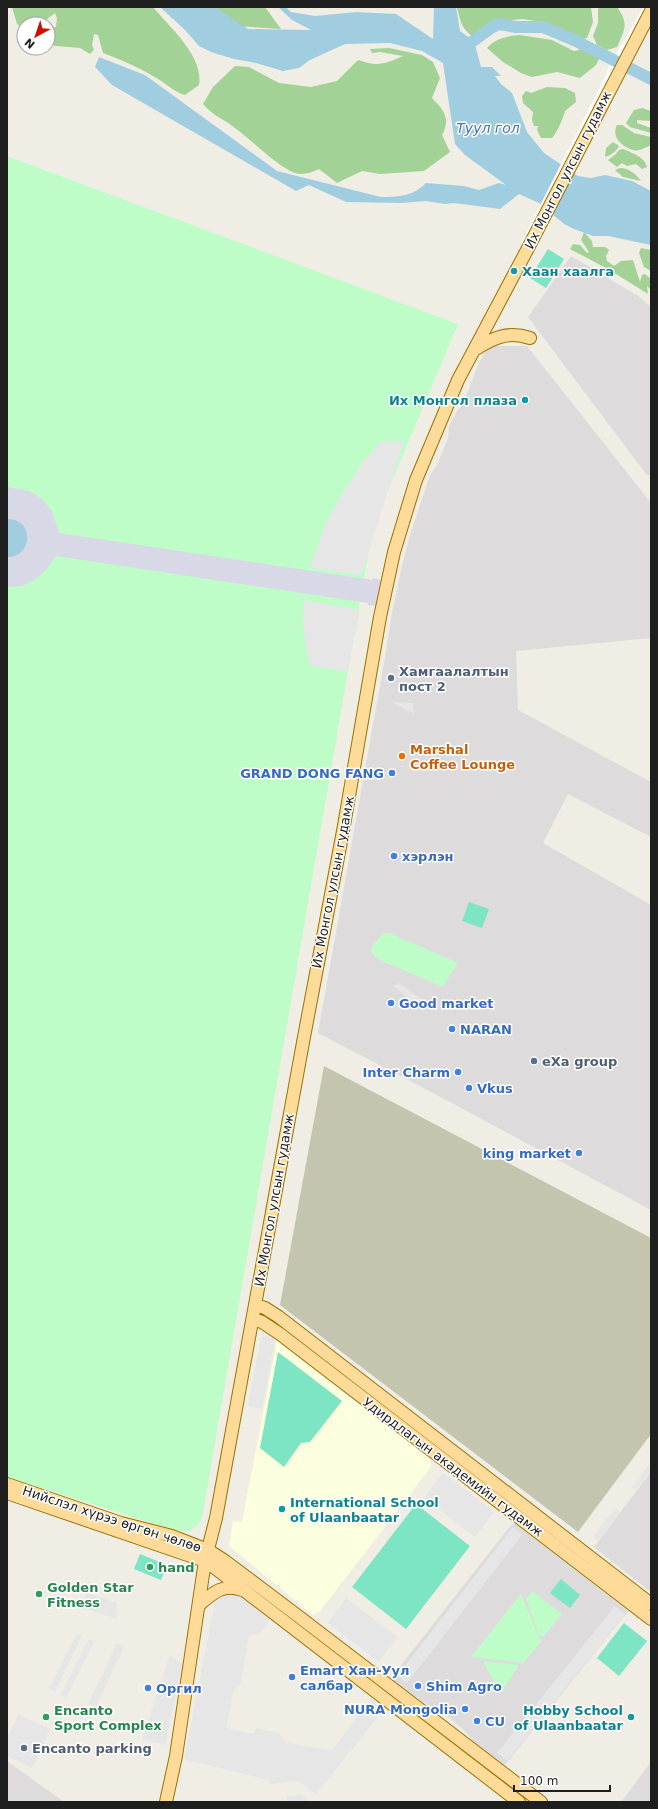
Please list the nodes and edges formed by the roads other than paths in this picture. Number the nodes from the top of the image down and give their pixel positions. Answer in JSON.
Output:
{"nodes":[{"id":1,"x":651,"y":11,"type":"edge"},
{"id":2,"x":530,"y":338,"type":"dead end"},
{"id":3,"x":473,"y":350,"type":"junction"},
{"id":4,"x":255,"y":1305,"type":"junction"},
{"id":5,"x":253,"y":1319,"type":"junction"},
{"id":6,"x":7,"y":1484,"type":"edge"},
{"id":7,"x":7,"y":1493,"type":"edge"},
{"id":8,"x":216,"y":1518,"type":"junction"},
{"id":9,"x":172,"y":1536,"type":"junction"},
{"id":10,"x":206,"y":1555,"type":"junction"},
{"id":11,"x":245,"y":1592,"type":"junction"},
{"id":12,"x":651,"y":1604,"type":"edge"},
{"id":13,"x":199,"y":1605,"type":"junction"},
{"id":14,"x":651,"y":1619,"type":"edge"},
{"id":15,"x":166,"y":1802,"type":"edge"},
{"id":16,"x":519,"y":1802,"type":"edge"},
{"id":17,"x":541,"y":1802,"type":"edge"}],
"edges":[{"from":1,"to":3,"type":"main road","name":"Их Монгол улсын гудамж"},
{"from":2,"to":3,"type":"main road"},
{"from":3,"to":4,"type":"main road","name":"Их Монгол улсын гудамж"},
{"from":4,"to":5,"type":"main road","name":"Их Монгол улсын гудамж"},
{"from":4,"to":12,"type":"main road","name":"Удирдлагын академийн гудамж"},
{"from":5,"to":8,"type":"main road","name":"Их Монгол улсын гудамж"},
{"from":5,"to":14,"type":"main road","name":"Удирдлагын академийн гудамж"},
{"from":6,"to":9,"type":"main road","name":"Нийслэл хүрээ өргөн чөлөө"},
{"from":7,"to":10,"type":"main road","name":"Нийслэл хүрээ өргөн чөлөө"},
{"from":8,"to":9,"type":"main road"},
{"from":8,"to":10,"type":"main road","name":"Их Монгол улсын гудамж"},
{"from":9,"to":10,"type":"main road","name":"Нийслэл хүрээ өргөн чөлөө"},
{"from":10,"to":11,"type":"main road","name":"Нийслэл хүрээ өргөн чөлөө"},
{"from":10,"to":13,"type":"main road","name":"Их Монгол улсын гудамж"},
{"from":10,"to":17,"type":"main road","name":"Нийслэл хүрээ өргөн чөлөө"},
{"from":11,"to":13,"type":"main road"},
{"from":11,"to":16,"type":"main road","name":"Нийслэл хүрээ өргөн чөлөө"},
{"from":13,"to":15,"type":"main road","name":"Их Монгол улсын гудамж"}]}
